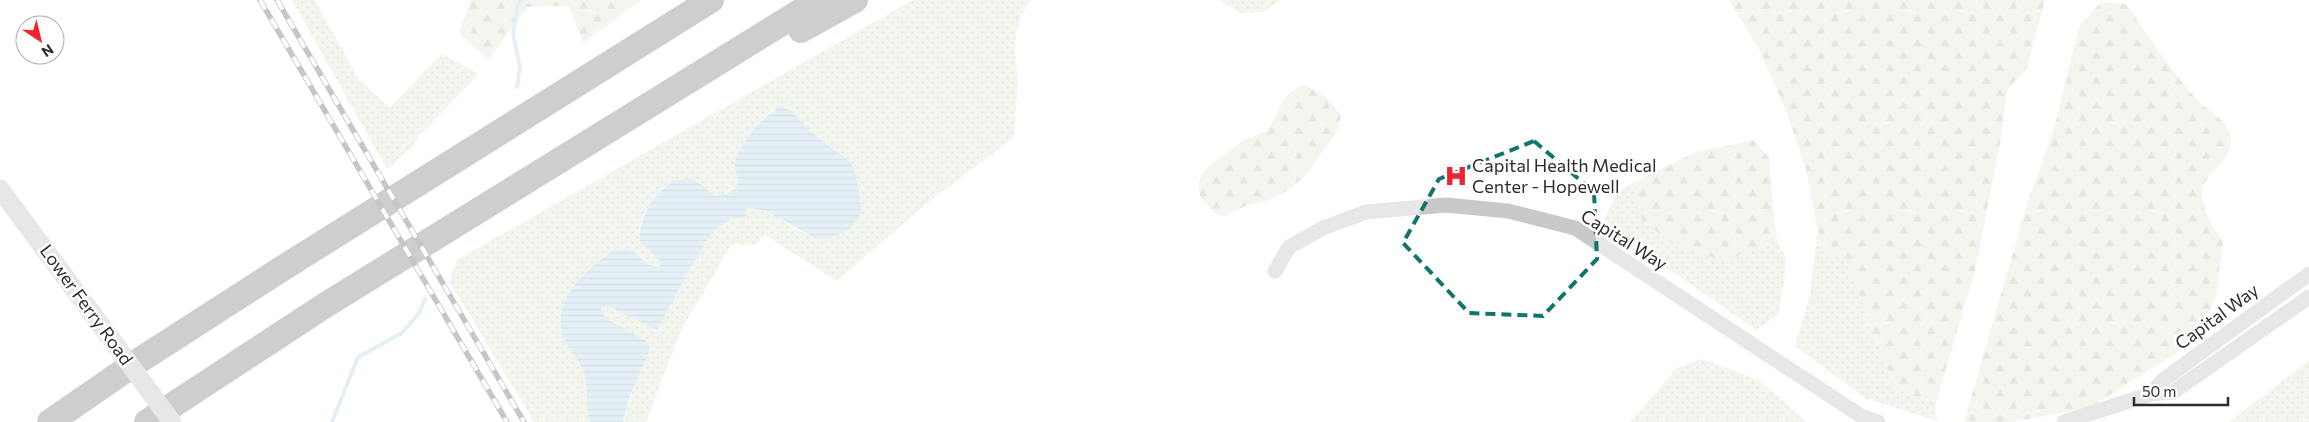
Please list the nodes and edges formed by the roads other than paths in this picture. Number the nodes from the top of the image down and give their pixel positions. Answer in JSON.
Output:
{"nodes":[{"id":1,"x":711,"y":0,"type":"edge"},
{"id":2,"x":819,"y":0,"type":"edge"},
{"id":3,"x":855,"y":0,"type":"edge"},
{"id":4,"x":0,"y":188,"type":"edge"},
{"id":5,"x":503,"y":195,"type":"junction"},
{"id":6,"x":1275,"y":271,"type":"dead end"},
{"id":7,"x":2309,"y":274,"type":"edge"},
{"id":8,"x":2309,"y":297,"type":"edge"},
{"id":9,"x":2150,"y":394,"type":"junction"},
{"id":10,"x":50,"y":422,"type":"edge"},
{"id":11,"x":146,"y":422,"type":"edge"},
{"id":12,"x":172,"y":422,"type":"edge"},
{"id":13,"x":1878,"y":422,"type":"edge"},
{"id":14,"x":2064,"y":422,"type":"edge"}],
"edges":[{"from":1,"to":10,"type":"highway"},
{"from":2,"to":5,"type":"highway"},
{"from":3,"to":5,"type":"highway"},
{"from":4,"to":12,"type":"street","name":"Lower Ferry Road","bridge":true},
{"from":5,"to":11,"type":"highway"},
{"from":6,"to":13,"type":"street","name":"Capital Way"},
{"from":7,"to":9,"type":"street","name":"Capital Way"},
{"from":8,"to":9,"type":"street","name":"Capital Way"},
{"from":9,"to":14,"type":"street","name":"Capital Way"}]}
